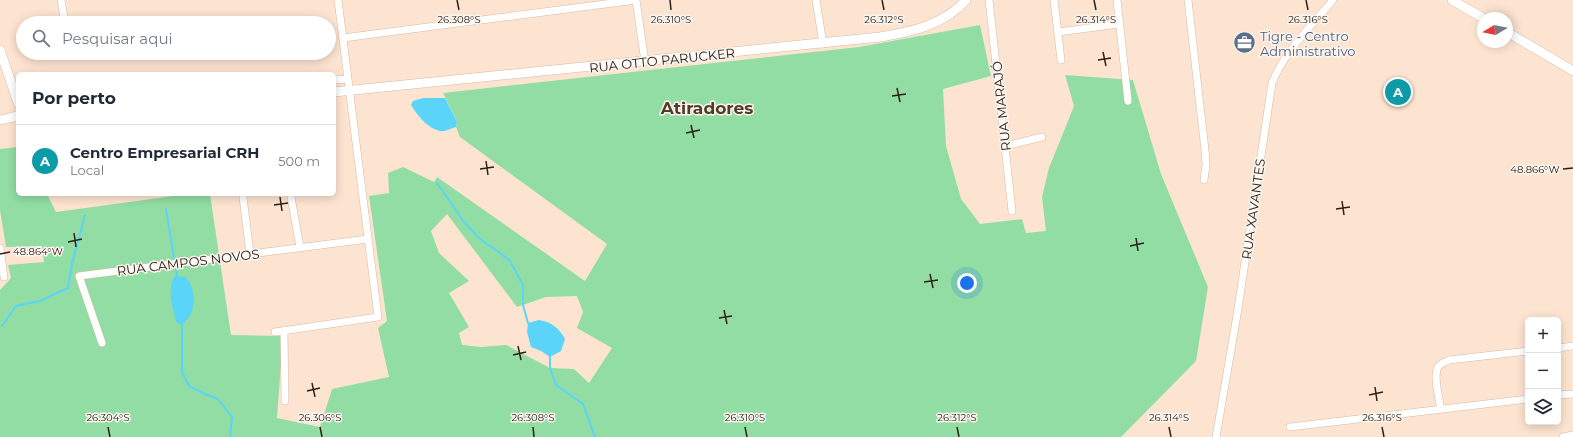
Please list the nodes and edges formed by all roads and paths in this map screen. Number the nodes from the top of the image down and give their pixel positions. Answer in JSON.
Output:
{"nodes":[{"id":1,"x":61,"y":0,"type":"edge"},
{"id":2,"x":338,"y":0,"type":"edge"},
{"id":3,"x":636,"y":0,"type":"edge"},
{"id":4,"x":816,"y":0,"type":"edge"},
{"id":5,"x":966,"y":0,"type":"edge"},
{"id":6,"x":989,"y":0,"type":"edge"},
{"id":7,"x":1054,"y":0,"type":"edge"},
{"id":8,"x":1117,"y":0,"type":"edge"},
{"id":9,"x":1188,"y":0,"type":"edge"},
{"id":10,"x":1333,"y":0,"type":"edge"},
{"id":11,"x":1452,"y":0,"type":"edge"},
{"id":12,"x":1477,"y":15,"type":"edge"},
{"id":13,"x":64,"y":16,"type":"edge"},
{"id":14,"x":1119,"y":24,"type":"junction"},
{"id":15,"x":1058,"y":32,"type":"junction"},
{"id":16,"x":1513,"y":35,"type":"edge"},
{"id":17,"x":343,"y":38,"type":"junction"},
{"id":18,"x":823,"y":44,"type":"junction"},
{"id":19,"x":0,"y":50,"type":"edge"},
{"id":20,"x":1061,"y":60,"type":"dead end"},
{"id":21,"x":645,"y":62,"type":"junction"},
{"id":22,"x":1573,"y":70,"type":"edge"},
{"id":23,"x":348,"y":79,"type":"junction"},
{"id":24,"x":336,"y":80,"type":"edge"},
{"id":25,"x":350,"y":91,"type":"junction"},
{"id":26,"x":336,"y":92,"type":"edge"},
{"id":27,"x":16,"y":97,"type":"edge"},
{"id":28,"x":1128,"y":101,"type":"dead end"},
{"id":29,"x":16,"y":116,"type":"edge"},
{"id":30,"x":0,"y":120,"type":"edge"},
{"id":31,"x":1042,"y":137,"type":"dead end"},
{"id":32,"x":1005,"y":146,"type":"junction"},
{"id":33,"x":1204,"y":180,"type":"dead end"},
{"id":34,"x":243,"y":197,"type":"dead end"},
{"id":35,"x":291,"y":197,"type":"dead end"},
{"id":36,"x":1012,"y":211,"type":"dead end"},
{"id":37,"x":368,"y":238,"type":"junction"},
{"id":38,"x":300,"y":247,"type":"junction"},
{"id":39,"x":0,"y":248,"type":"edge"},
{"id":40,"x":250,"y":254,"type":"junction"},
{"id":41,"x":4,"y":277,"type":"dead end"},
{"id":42,"x":284,"y":330,"type":"junction"},
{"id":43,"x":275,"y":332,"type":"dead end"},
{"id":44,"x":102,"y":344,"type":"dead end"},
{"id":45,"x":1573,"y":346,"type":"edge"},
{"id":46,"x":1561,"y":348,"type":"edge"},
{"id":47,"x":1525,"y":351,"type":"edge"},
{"id":48,"x":1573,"y":394,"type":"edge"},
{"id":49,"x":1561,"y":395,"type":"edge"},
{"id":50,"x":1525,"y":399,"type":"edge"},
{"id":51,"x":285,"y":401,"type":"dead end"},
{"id":52,"x":1441,"y":409,"type":"junction"},
{"id":53,"x":1290,"y":427,"type":"dead end"},
{"id":54,"x":1573,"y":435,"type":"edge"},
{"id":55,"x":1216,"y":437,"type":"edge"},
{"id":56,"x":1563,"y":437,"type":"edge"}],
"edges":[{"from":1,"to":13,"type":"street"},
{"from":2,"to":17,"type":"street"},
{"from":3,"to":17,"type":"street"},
{"from":3,"to":21,"type":"street"},
{"from":4,"to":18,"type":"street"},
{"from":5,"to":18,"type":"main road","name":"RUA OTTO PARUCKER"},
{"from":6,"to":32,"type":"street","name":"RUA MARAJÓ"},
{"from":7,"to":15,"type":"street"},
{"from":8,"to":14,"type":"street"},
{"from":9,"to":33,"type":"street"},
{"from":10,"to":55,"type":"street","name":"RUA XAVANTES"},
{"from":11,"to":12,"type":"main road"},
{"from":14,"to":15,"type":"street"},
{"from":14,"to":28,"type":"street"},
{"from":15,"to":20,"type":"street"},
{"from":16,"to":22,"type":"main road"},
{"from":17,"to":23,"type":"street"},
{"from":18,"to":21,"type":"main road","name":"RUA OTTO PARUCKER"},
{"from":19,"to":27,"type":"main road"},
{"from":21,"to":25,"type":"main road","name":"RUA OTTO PARUCKER"},
{"from":23,"to":24,"type":"street"},
{"from":23,"to":25,"type":"street"},
{"from":25,"to":26,"type":"main road","name":"RUA OTTO PARUCKER"},
{"from":25,"to":37,"type":"street"},
{"from":29,"to":30,"type":"main road"},
{"from":31,"to":32,"type":"street"},
{"from":32,"to":36,"type":"street","name":"RUA MARAJÓ"},
{"from":34,"to":40,"type":"street"},
{"from":35,"to":38,"type":"street"},
{"from":37,"to":38,"type":"street","name":"RUA CAMPOS NOVOS"},
{"from":37,"to":42,"type":"street"},
{"from":38,"to":40,"type":"street","name":"RUA CAMPOS NOVOS"},
{"from":39,"to":41,"type":"street"},
{"from":40,"to":44,"type":"street","name":"RUA CAMPOS NOVOS"},
{"from":42,"to":43,"type":"street"},
{"from":42,"to":51,"type":"street"},
{"from":45,"to":46,"type":"street"},
{"from":47,"to":52,"type":"street"},
{"from":48,"to":49,"type":"street"},
{"from":50,"to":52,"type":"street"},
{"from":52,"to":53,"type":"street"},
{"from":54,"to":56,"type":"street"}]}
